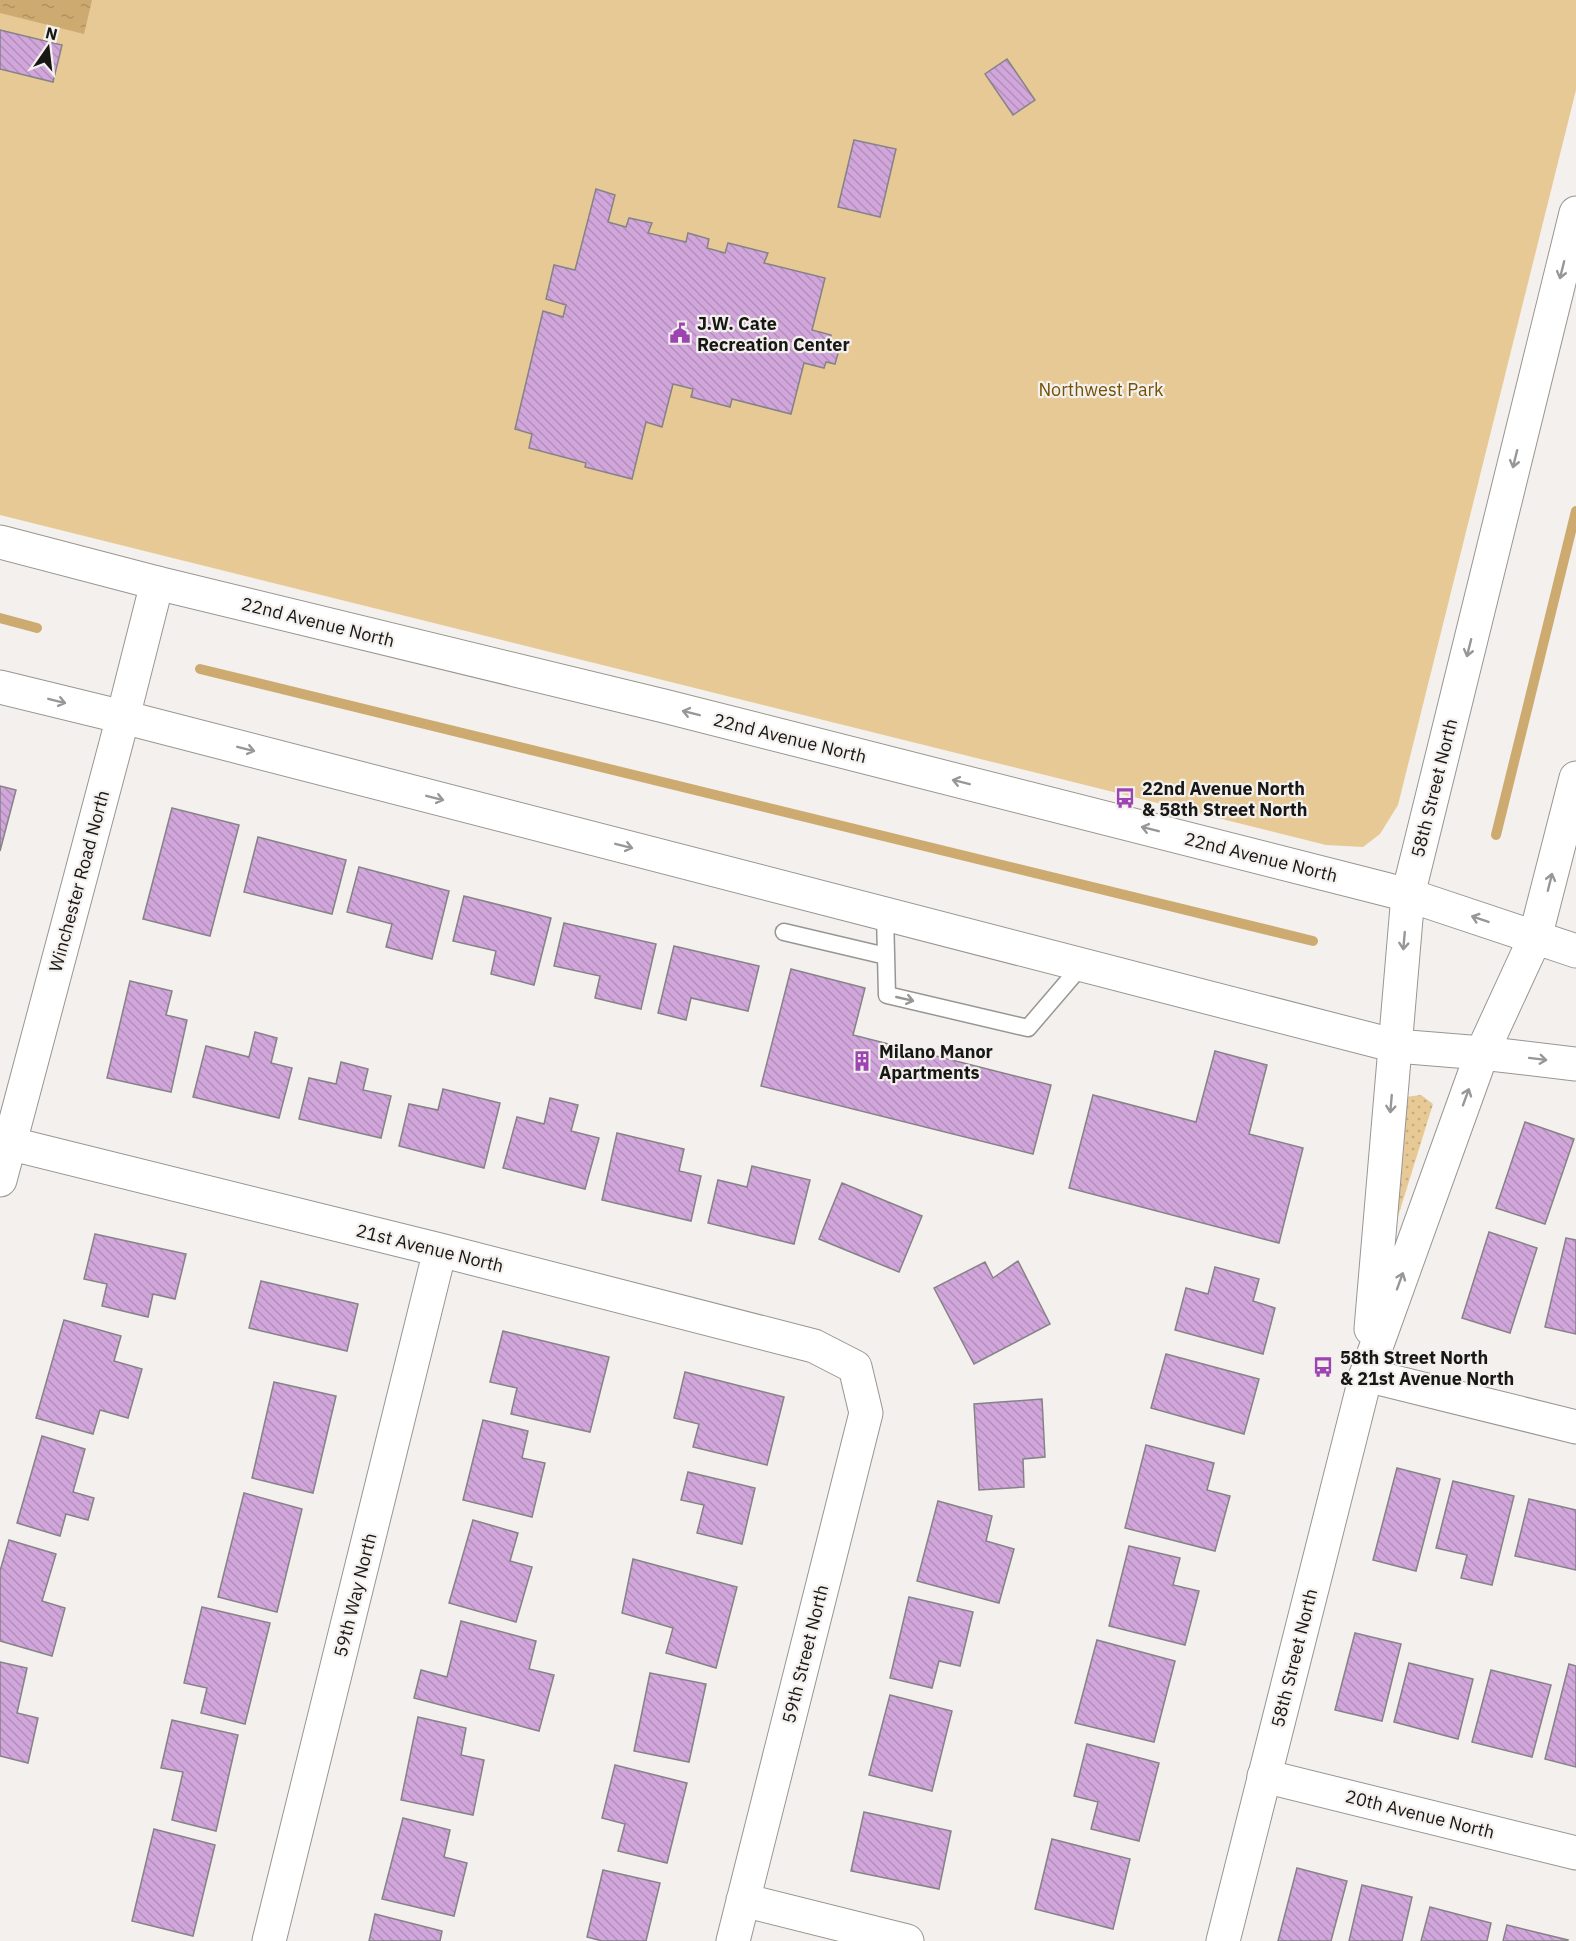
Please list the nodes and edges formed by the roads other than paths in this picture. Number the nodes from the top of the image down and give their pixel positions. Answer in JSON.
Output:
{"nodes":[{"id":1,"x":1576,"y":213,"type":"edge"},
{"id":2,"x":0,"y":542,"type":"edge"},
{"id":3,"x":157,"y":583,"type":"junction"},
{"id":4,"x":0,"y":687,"type":"edge"},
{"id":5,"x":123,"y":717,"type":"junction"},
{"id":6,"x":1576,"y":778,"type":"edge"},
{"id":7,"x":1408,"y":895,"type":"junction"},
{"id":8,"x":885,"y":914,"type":"junction"},
{"id":9,"x":784,"y":932,"type":"dead end"},
{"id":10,"x":1536,"y":938,"type":"junction"},
{"id":11,"x":1576,"y":951,"type":"edge"},
{"id":12,"x":886,"y":956,"type":"junction"},
{"id":13,"x":1082,"y":965,"type":"junction"},
{"id":14,"x":1396,"y":1046,"type":"junction"},
{"id":15,"x":1482,"y":1053,"type":"junction"},
{"id":16,"x":1576,"y":1064,"type":"edge"},
{"id":17,"x":4,"y":1142,"type":"edge"},
{"id":18,"x":0,"y":1180,"type":"edge"},
{"id":19,"x":441,"y":1250,"type":"junction"},
{"id":20,"x":855,"y":1367,"type":"joint"},
{"id":21,"x":1366,"y":1375,"type":"junction"},
{"id":22,"x":1576,"y":1427,"type":"edge"},
{"id":23,"x":1264,"y":1776,"type":"junction"},
{"id":24,"x":1576,"y":1853,"type":"edge"},
{"id":25,"x":743,"y":1900,"type":"junction"},
{"id":26,"x":270,"y":1941,"type":"edge"},
{"id":27,"x":733,"y":1941,"type":"edge"},
{"id":28,"x":907,"y":1941,"type":"edge"},
{"id":29,"x":1223,"y":1941,"type":"edge"}],
"edges":[{"from":1,"to":7,"type":"street","name":"58th Street North","one_way":true},
{"from":2,"to":3,"type":"street","name":"22nd Avenue North"},
{"from":3,"to":5,"type":"street","name":"Winchester Road North"},
{"from":7,"to":3,"type":"street","name":"22nd Avenue North","one_way":true},
{"from":4,"to":5,"type":"street","one_way":true},
{"from":5,"to":8,"type":"street","one_way":true},
{"from":5,"to":17,"type":"street","name":"Winchester Road North"},
{"from":10,"to":6,"type":"street","name":"58th Street North","one_way":true},
{"from":10,"to":7,"type":"street","name":"22nd Avenue North","one_way":true},
{"from":7,"to":14,"type":"street","name":"58th Street North","one_way":true},
{"from":8,"to":12,"type":"lane"},
{"from":8,"to":13,"type":"street"},
{"from":9,"to":12,"type":"lane"},
{"from":10,"to":11,"type":"street","name":"22nd Avenue North"},
{"from":10,"to":15,"type":"street","name":"58th Street North"},
{"from":12,"to":13,"type":"lane","one_way":true},
{"from":13,"to":14,"type":"street"},
{"from":14,"to":15,"type":"street"},
{"from":14,"to":21,"type":"street","name":"58th Street North","one_way":true},
{"from":15,"to":16,"type":"street","one_way":true},
{"from":21,"to":15,"type":"street","name":"58th Street North","one_way":true},
{"from":17,"to":18,"type":"street","name":"Winchester Road North"},
{"from":17,"to":19,"type":"street","name":"21st Avenue North"},
{"from":19,"to":20,"type":"street","name":"21st Avenue North"},
{"from":19,"to":26,"type":"street","name":"59th Way North"},
{"from":20,"to":25,"type":"street","name":"59th Street North"},
{"from":21,"to":22,"type":"street"},
{"from":21,"to":23,"type":"street","name":"58th Street North"},
{"from":23,"to":24,"type":"street","name":"20th Avenue North"},
{"from":23,"to":29,"type":"street","name":"58th Street North"},
{"from":25,"to":27,"type":"street","name":"59th Street North"},
{"from":25,"to":28,"type":"street"}]}
